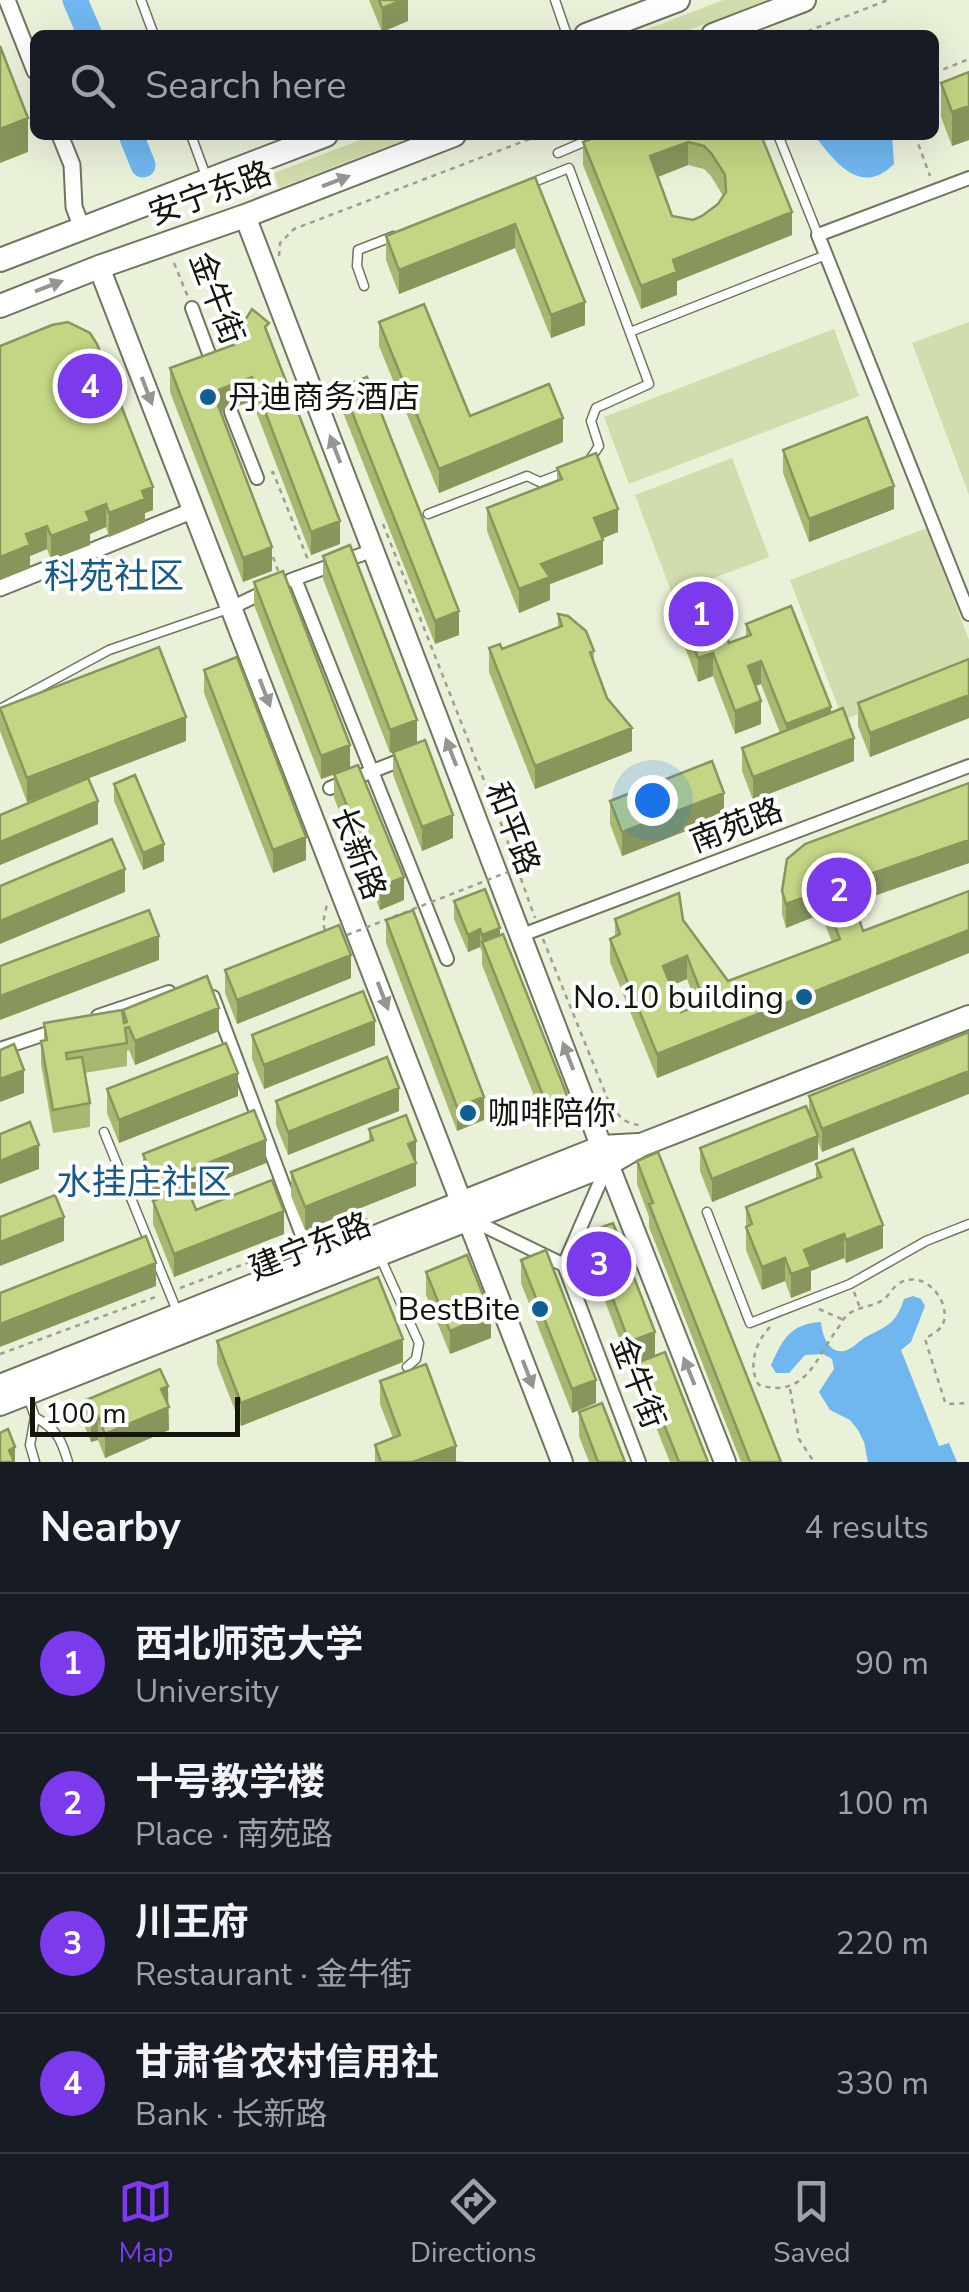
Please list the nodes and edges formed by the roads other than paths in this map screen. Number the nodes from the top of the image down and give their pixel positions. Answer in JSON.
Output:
{"nodes":[{"id":1,"x":7,"y":0,"type":"edge"},
{"id":2,"x":141,"y":0,"type":"edge"},
{"id":3,"x":555,"y":0,"type":"edge"},
{"id":4,"x":678,"y":0,"type":"edge"},
{"id":5,"x":804,"y":0,"type":"edge"},
{"id":6,"x":152,"y":30,"type":"edge"},
{"id":7,"x":565,"y":30,"type":"edge"},
{"id":8,"x":599,"y":30,"type":"edge"},
{"id":9,"x":726,"y":30,"type":"edge"},
{"id":10,"x":30,"y":58,"type":"edge"},
{"id":11,"x":62,"y":140,"type":"edge"},
{"id":12,"x":193,"y":140,"type":"edge"},
{"id":13,"x":313,"y":140,"type":"edge"},
{"id":14,"x":441,"y":140,"type":"edge"},
{"id":15,"x":588,"y":140,"type":"edge"},
{"id":16,"x":780,"y":140,"type":"edge"},
{"id":17,"x":558,"y":153,"type":"dead end"},
{"id":18,"x":969,"y":178,"type":"edge"},
{"id":19,"x":208,"y":180,"type":"junction"},
{"id":20,"x":516,"y":188,"type":"edge"},
{"id":21,"x":245,"y":216,"type":"junction"},
{"id":22,"x":82,"y":228,"type":"junction"},
{"id":23,"x":411,"y":230,"type":"edge"},
{"id":24,"x":818,"y":235,"type":"junction"},
{"id":25,"x":826,"y":255,"type":"junction"},
{"id":26,"x":0,"y":260,"type":"edge"},
{"id":27,"x":98,"y":267,"type":"junction"},
{"id":28,"x":364,"y":286,"type":"dead end"},
{"id":29,"x":0,"y":306,"type":"edge"},
{"id":30,"x":192,"y":308,"type":"road end"},
{"id":31,"x":630,"y":332,"type":"junction"},
{"id":32,"x":216,"y":372,"type":"edge"},
{"id":33,"x":231,"y":412,"type":"dead end"},
{"id":34,"x":256,"y":478,"type":"road end"},
{"id":35,"x":194,"y":510,"type":"junction"},
{"id":36,"x":428,"y":514,"type":"dead end"},
{"id":37,"x":374,"y":550,"type":"junction"},
{"id":38,"x":289,"y":581,"type":"junction"},
{"id":39,"x":0,"y":588,"type":"edge"},
{"id":40,"x":232,"y":608,"type":"junction"},
{"id":41,"x":969,"y":614,"type":"edge"},
{"id":42,"x":0,"y":710,"type":"edge"},
{"id":43,"x":416,"y":754,"type":"edge"},
{"id":44,"x":969,"y":766,"type":"edge"},
{"id":45,"x":371,"y":772,"type":"junction"},
{"id":46,"x":330,"y":788,"type":"edge"},
{"id":47,"x":530,"y":931,"type":"junction"},
{"id":48,"x":447,"y":959,"type":"dead end"},
{"id":49,"x":228,"y":984,"type":"edge"},
{"id":50,"x":175,"y":990,"type":"edge"},
{"id":51,"x":211,"y":991,"type":"junction"},
{"id":52,"x":192,"y":995,"type":"edge"},
{"id":53,"x":969,"y":1017,"type":"edge"},
{"id":54,"x":87,"y":1020,"type":"edge"},
{"id":55,"x":70,"y":1026,"type":"edge"},
{"id":56,"x":0,"y":1050,"type":"edge"},
{"id":57,"x":104,"y":1132,"type":"dead end"},
{"id":58,"x":605,"y":1156,"type":"junction"},
{"id":59,"x":464,"y":1210,"type":"junction"},
{"id":60,"x":707,"y":1212,"type":"dead end"},
{"id":61,"x":969,"y":1224,"type":"edge"},
{"id":62,"x":379,"y":1253,"type":"junction"},
{"id":63,"x":312,"y":1262,"type":"junction"},
{"id":64,"x":564,"y":1265,"type":"junction"},
{"id":65,"x":178,"y":1315,"type":"junction"},
{"id":66,"x":407,"y":1367,"type":"edge"},
{"id":67,"x":0,"y":1386,"type":"edge"},
{"id":68,"x":26,"y":1393,"type":"junction"},
{"id":69,"x":0,"y":1404,"type":"edge"},
{"id":70,"x":35,"y":1417,"type":"junction"},
{"id":71,"x":35,"y":1462,"type":"edge"},
{"id":72,"x":68,"y":1462,"type":"edge"},
{"id":73,"x":562,"y":1462,"type":"edge"},
{"id":74,"x":639,"y":1462,"type":"edge"},
{"id":75,"x":725,"y":1462,"type":"edge"}],
"edges":[{"from":1,"to":10,"type":"street"},
{"from":2,"to":6,"type":"lane"},
{"from":3,"to":7,"type":"lane"},
{"from":4,"to":8,"type":"main road"},
{"from":5,"to":9,"type":"main road"},
{"from":11,"to":22,"type":"street"},
{"from":12,"to":19,"type":"lane"},
{"from":13,"to":19,"type":"main road","name":"安宁东路"},
{"from":21,"to":14,"type":"main road","name":"安宁东路","one_way":true},
{"from":15,"to":17,"type":"lane"},
{"from":16,"to":24,"type":"lane"},
{"from":18,"to":24,"type":"street"},
{"from":19,"to":22,"type":"main road","name":"安宁东路"},
{"from":20,"to":31,"type":"lane"},
{"from":21,"to":27,"type":"main road","name":"安宁东路"},
{"from":37,"to":21,"type":"street","name":"和平路","one_way":true},
{"from":22,"to":26,"type":"main road","name":"安宁东路"},
{"from":23,"to":28,"type":"lane"},
{"from":24,"to":25,"type":"street"},
{"from":25,"to":31,"type":"lane"},
{"from":25,"to":41,"type":"street"},
{"from":29,"to":27,"type":"main road","name":"安宁东路","one_way":true},
{"from":27,"to":35,"type":"street","name":"长新路","one_way":true},
{"from":30,"to":32,"type":"street","name":"金牛街"},
{"from":31,"to":36,"type":"lane"},
{"from":33,"to":34,"type":"street"},
{"from":35,"to":39,"type":"street"},
{"from":35,"to":40,"type":"street","name":"长新路"},
{"from":37,"to":38,"type":"street"},
{"from":47,"to":37,"type":"street","name":"和平路","one_way":true},
{"from":38,"to":40,"type":"street"},
{"from":38,"to":45,"type":"street"},
{"from":40,"to":42,"type":"lane"},
{"from":40,"to":59,"type":"street","name":"长新路","one_way":true},
{"from":43,"to":45,"type":"street"},
{"from":44,"to":47,"type":"street","name":"南苑路"},
{"from":45,"to":46,"type":"street"},
{"from":45,"to":48,"type":"street"},
{"from":58,"to":47,"type":"street","name":"和平路","one_way":true},
{"from":49,"to":51,"type":"street"},
{"from":50,"to":54,"type":"street"},
{"from":51,"to":52,"type":"street"},
{"from":51,"to":63,"type":"street"},
{"from":53,"to":58,"type":"main road","name":"建宁东路"},
{"from":55,"to":56,"type":"street"},
{"from":57,"to":65,"type":"lane"},
{"from":58,"to":59,"type":"main road","name":"建宁东路"},
{"from":58,"to":64,"type":"street"},
{"from":75,"to":58,"type":"street","name":"和平路","one_way":true},
{"from":59,"to":62,"type":"main road","name":"建宁东路"},
{"from":59,"to":63,"type":"main road","name":"建宁东路"},
{"from":59,"to":64,"type":"street"},
{"from":59,"to":73,"type":"street","name":"长新路","one_way":true},
{"from":60,"to":61,"type":"lane"},
{"from":62,"to":66,"type":"lane"},
{"from":62,"to":68,"type":"main road","name":"建宁东路"},
{"from":63,"to":65,"type":"main road","name":"建宁东路"},
{"from":64,"to":74,"type":"street","name":"金牛街"},
{"from":65,"to":67,"type":"main road","name":"建宁东路"},
{"from":68,"to":69,"type":"main road","name":"建宁东路"},
{"from":68,"to":70,"type":"lane"},
{"from":70,"to":71,"type":"lane"},
{"from":70,"to":72,"type":"lane"}]}
